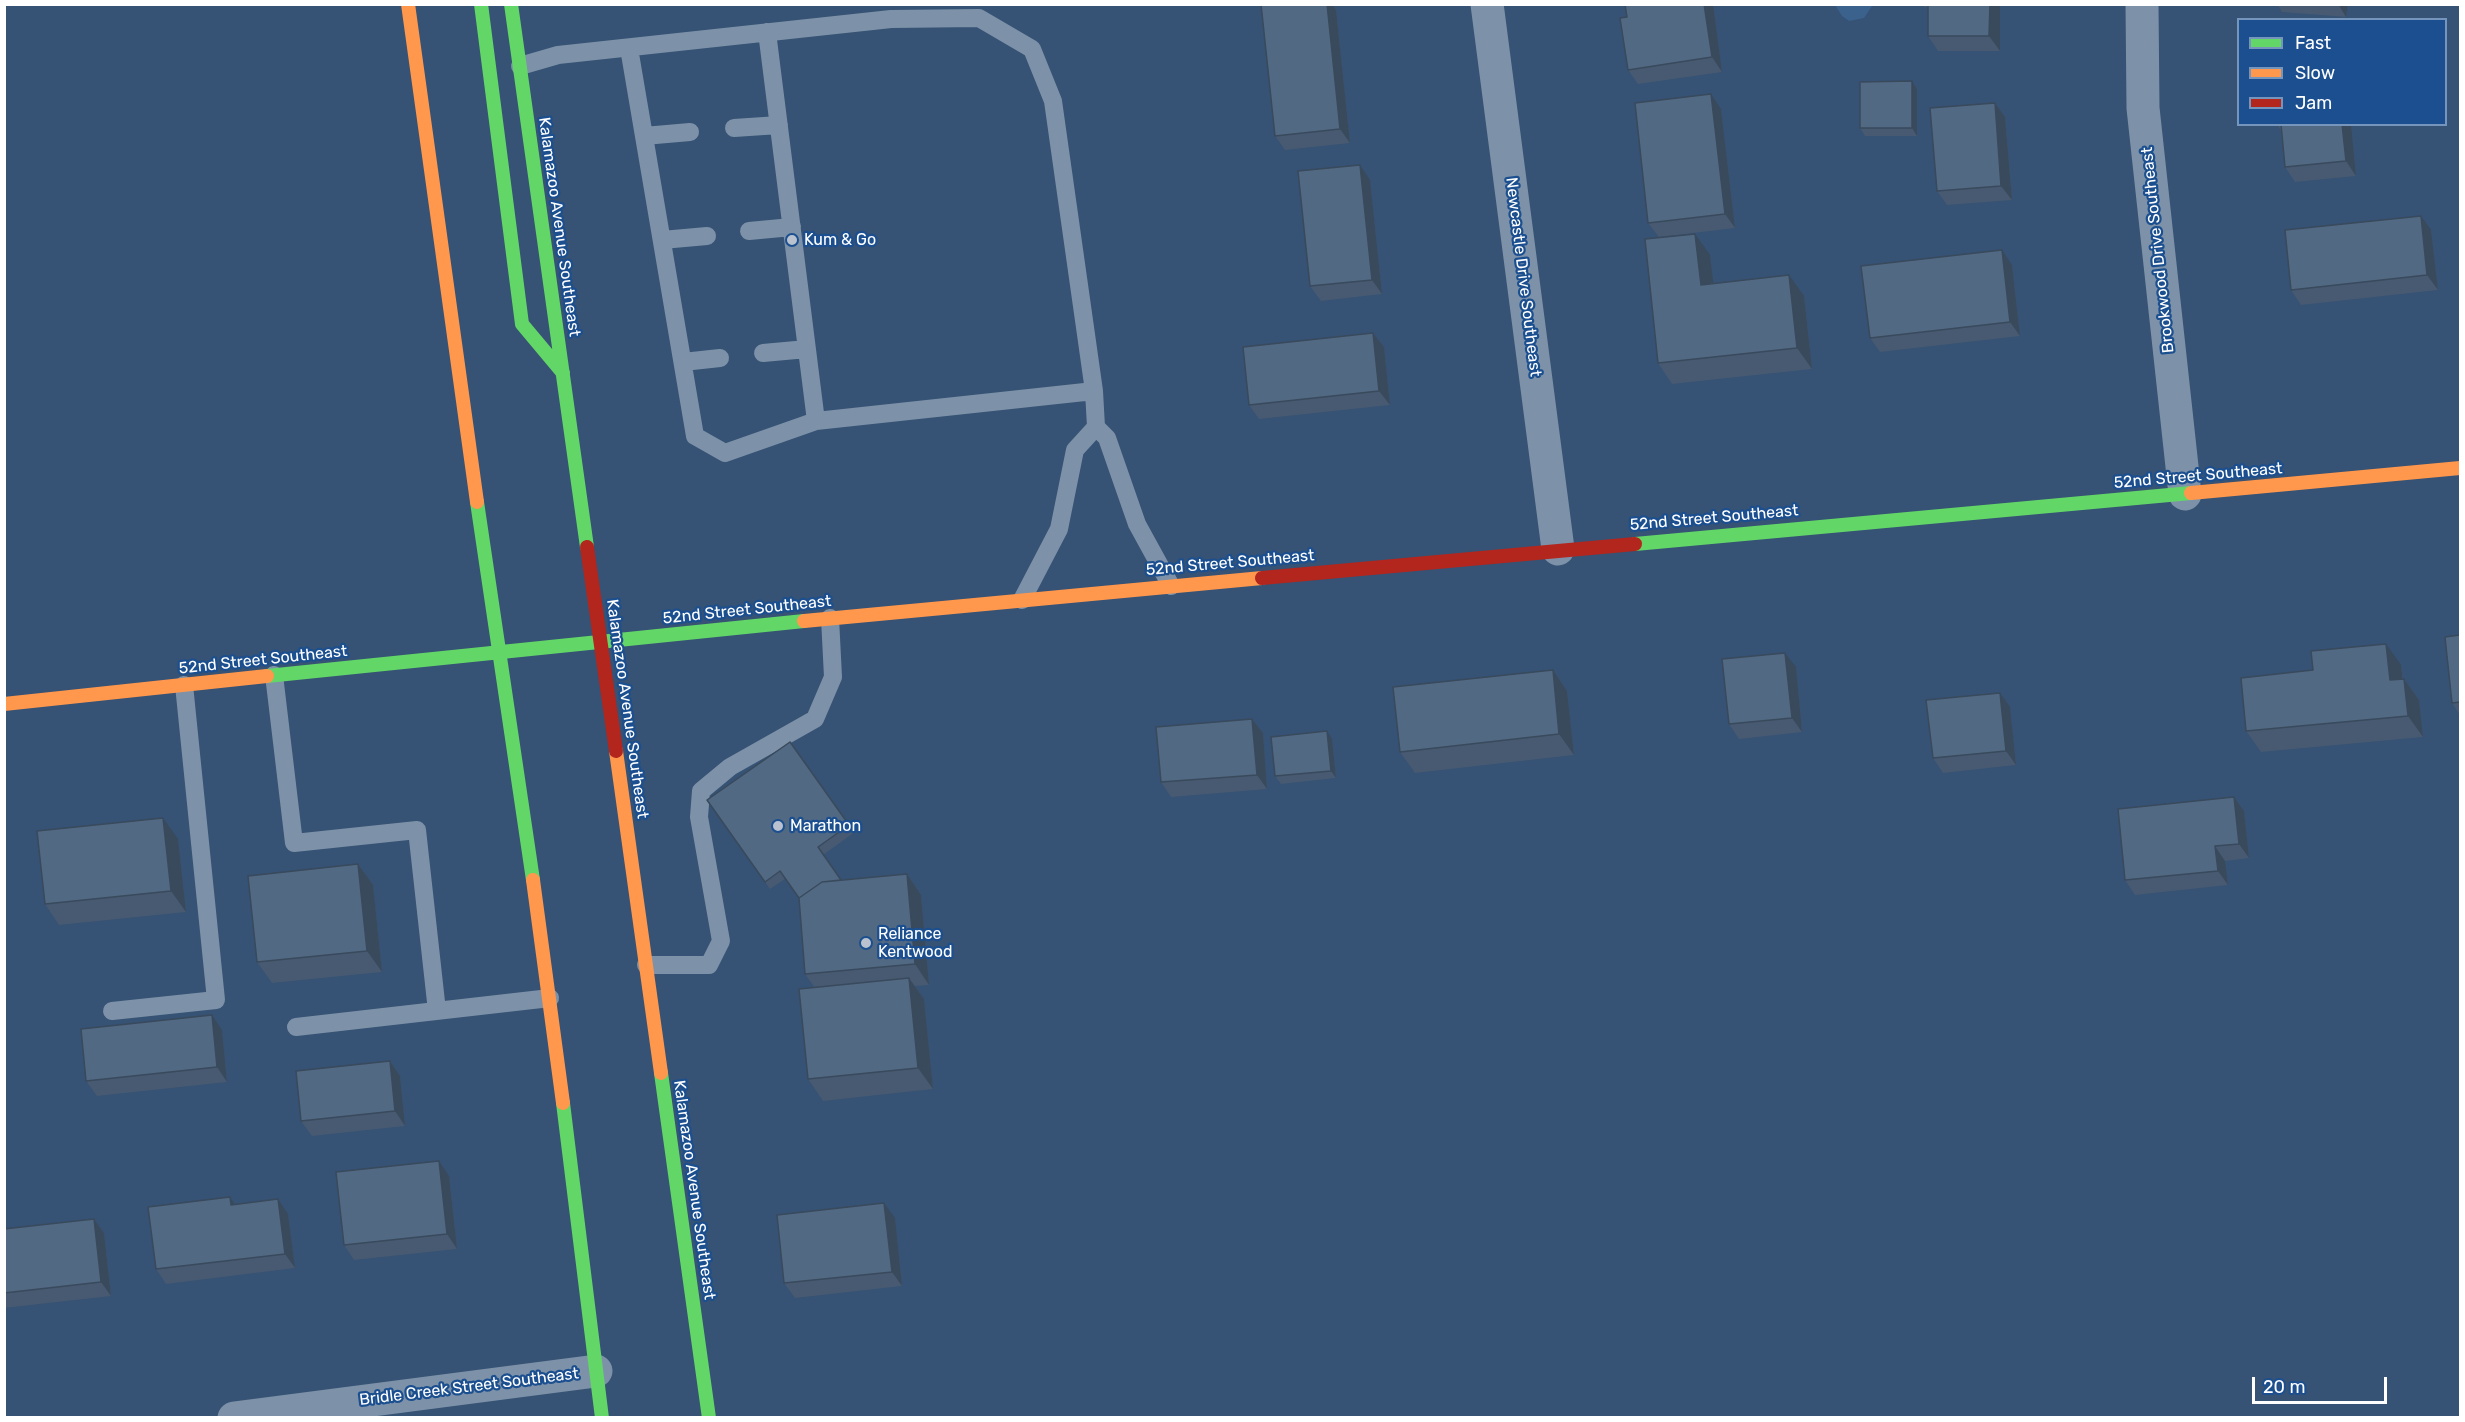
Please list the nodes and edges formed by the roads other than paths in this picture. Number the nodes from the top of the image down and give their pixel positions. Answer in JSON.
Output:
{"nodes":[{"id":1,"x":408,"y":4,"type":"edge"},
{"id":2,"x":482,"y":4,"type":"edge"},
{"id":3,"x":511,"y":4,"type":"edge"},
{"id":4,"x":1488,"y":4,"type":"edge"},
{"id":5,"x":2142,"y":4,"type":"edge"},
{"id":6,"x":767,"y":32,"type":"junction"},
{"id":7,"x":629,"y":48,"type":"junction"},
{"id":8,"x":520,"y":66,"type":"junction"},
{"id":9,"x":779,"y":125,"type":"junction"},
{"id":10,"x":734,"y":128,"type":"dead end"},
{"id":11,"x":690,"y":132,"type":"dead end"},
{"id":12,"x":644,"y":136,"type":"junction"},
{"id":13,"x":792,"y":227,"type":"junction"},
{"id":14,"x":749,"y":231,"type":"dead end"},
{"id":15,"x":707,"y":236,"type":"dead end"},
{"id":16,"x":662,"y":240,"type":"junction"},
{"id":17,"x":807,"y":349,"type":"junction"},
{"id":18,"x":763,"y":353,"type":"dead end"},
{"id":19,"x":720,"y":358,"type":"dead end"},
{"id":20,"x":683,"y":362,"type":"junction"},
{"id":21,"x":563,"y":374,"type":"junction"},
{"id":22,"x":1094,"y":391,"type":"junction"},
{"id":23,"x":816,"y":421,"type":"junction"},
{"id":24,"x":1096,"y":427,"type":"junction"},
{"id":25,"x":2460,"y":468,"type":"edge"},
{"id":26,"x":2185,"y":494,"type":"junction"},
{"id":27,"x":1558,"y":549,"type":"junction"},
{"id":28,"x":1171,"y":586,"type":"junction"},
{"id":29,"x":1022,"y":600,"type":"junction"},
{"id":30,"x":830,"y":618,"type":"junction"},
{"id":31,"x":601,"y":640,"type":"junction"},
{"id":32,"x":498,"y":651,"type":"junction"},
{"id":33,"x":274,"y":675,"type":"junction"},
{"id":34,"x":184,"y":685,"type":"junction"},
{"id":35,"x":4,"y":704,"type":"edge"},
{"id":36,"x":646,"y":965,"type":"junction"},
{"id":37,"x":550,"y":998,"type":"junction"},
{"id":38,"x":112,"y":1011,"type":"dead end"},
{"id":39,"x":437,"y":1011,"type":"junction"},
{"id":40,"x":296,"y":1027,"type":"dead end"},
{"id":41,"x":596,"y":1371,"type":"junction"},
{"id":42,"x":234,"y":1418,"type":"edge"},
{"id":43,"x":602,"y":1418,"type":"edge"},
{"id":44,"x":709,"y":1418,"type":"edge"}],
"edges":[{"from":1,"to":32,"type":"main road"},
{"from":2,"to":21,"type":"main road"},
{"from":3,"to":8,"type":"main road","name":"Kalamazoo Avenue Southeast"},
{"from":4,"to":27,"type":"street","name":"Newcastle Drive Southeast"},
{"from":5,"to":26,"type":"street","name":"Brookwood Drive Southeast"},
{"from":6,"to":7,"type":"lane"},
{"from":6,"to":9,"type":"lane"},
{"from":6,"to":22,"type":"lane"},
{"from":7,"to":8,"type":"lane"},
{"from":7,"to":12,"type":"lane"},
{"from":8,"to":21,"type":"main road","name":"Kalamazoo Avenue Southeast"},
{"from":9,"to":10,"type":"lane"},
{"from":9,"to":13,"type":"lane"},
{"from":11,"to":12,"type":"lane"},
{"from":12,"to":16,"type":"lane"},
{"from":13,"to":14,"type":"lane"},
{"from":13,"to":17,"type":"lane"},
{"from":15,"to":16,"type":"lane"},
{"from":16,"to":20,"type":"lane"},
{"from":17,"to":18,"type":"lane"},
{"from":17,"to":23,"type":"lane"},
{"from":19,"to":20,"type":"lane"},
{"from":20,"to":23,"type":"lane"},
{"from":21,"to":31,"type":"main road","name":"Kalamazoo Avenue Southeast"},
{"from":22,"to":23,"type":"lane"},
{"from":22,"to":24,"type":"lane"},
{"from":24,"to":28,"type":"lane"},
{"from":24,"to":29,"type":"lane"},
{"from":25,"to":26,"type":"main road","name":"52nd Street Southeast"},
{"from":26,"to":27,"type":"main road","name":"52nd Street Southeast"},
{"from":27,"to":28,"type":"main road","name":"52nd Street Southeast"},
{"from":28,"to":29,"type":"main road","name":"52nd Street Southeast"},
{"from":29,"to":30,"type":"main road","name":"52nd Street Southeast"},
{"from":30,"to":31,"type":"main road","name":"52nd Street Southeast"},
{"from":30,"to":36,"type":"lane"},
{"from":31,"to":32,"type":"main road","name":"52nd Street Southeast"},
{"from":31,"to":36,"type":"main road","name":"Kalamazoo Avenue Southeast"},
{"from":32,"to":33,"type":"main road","name":"52nd Street Southeast"},
{"from":32,"to":37,"type":"main road"},
{"from":33,"to":34,"type":"main road","name":"52nd Street Southeast"},
{"from":33,"to":39,"type":"lane"},
{"from":34,"to":35,"type":"main road","name":"52nd Street Southeast"},
{"from":34,"to":38,"type":"lane"},
{"from":36,"to":44,"type":"main road","name":"Kalamazoo Avenue Southeast"},
{"from":37,"to":39,"type":"lane"},
{"from":37,"to":41,"type":"main road"},
{"from":39,"to":40,"type":"lane"},
{"from":41,"to":42,"type":"street","name":"Bridle Creek Street Southeast"},
{"from":41,"to":43,"type":"main road"}]}
